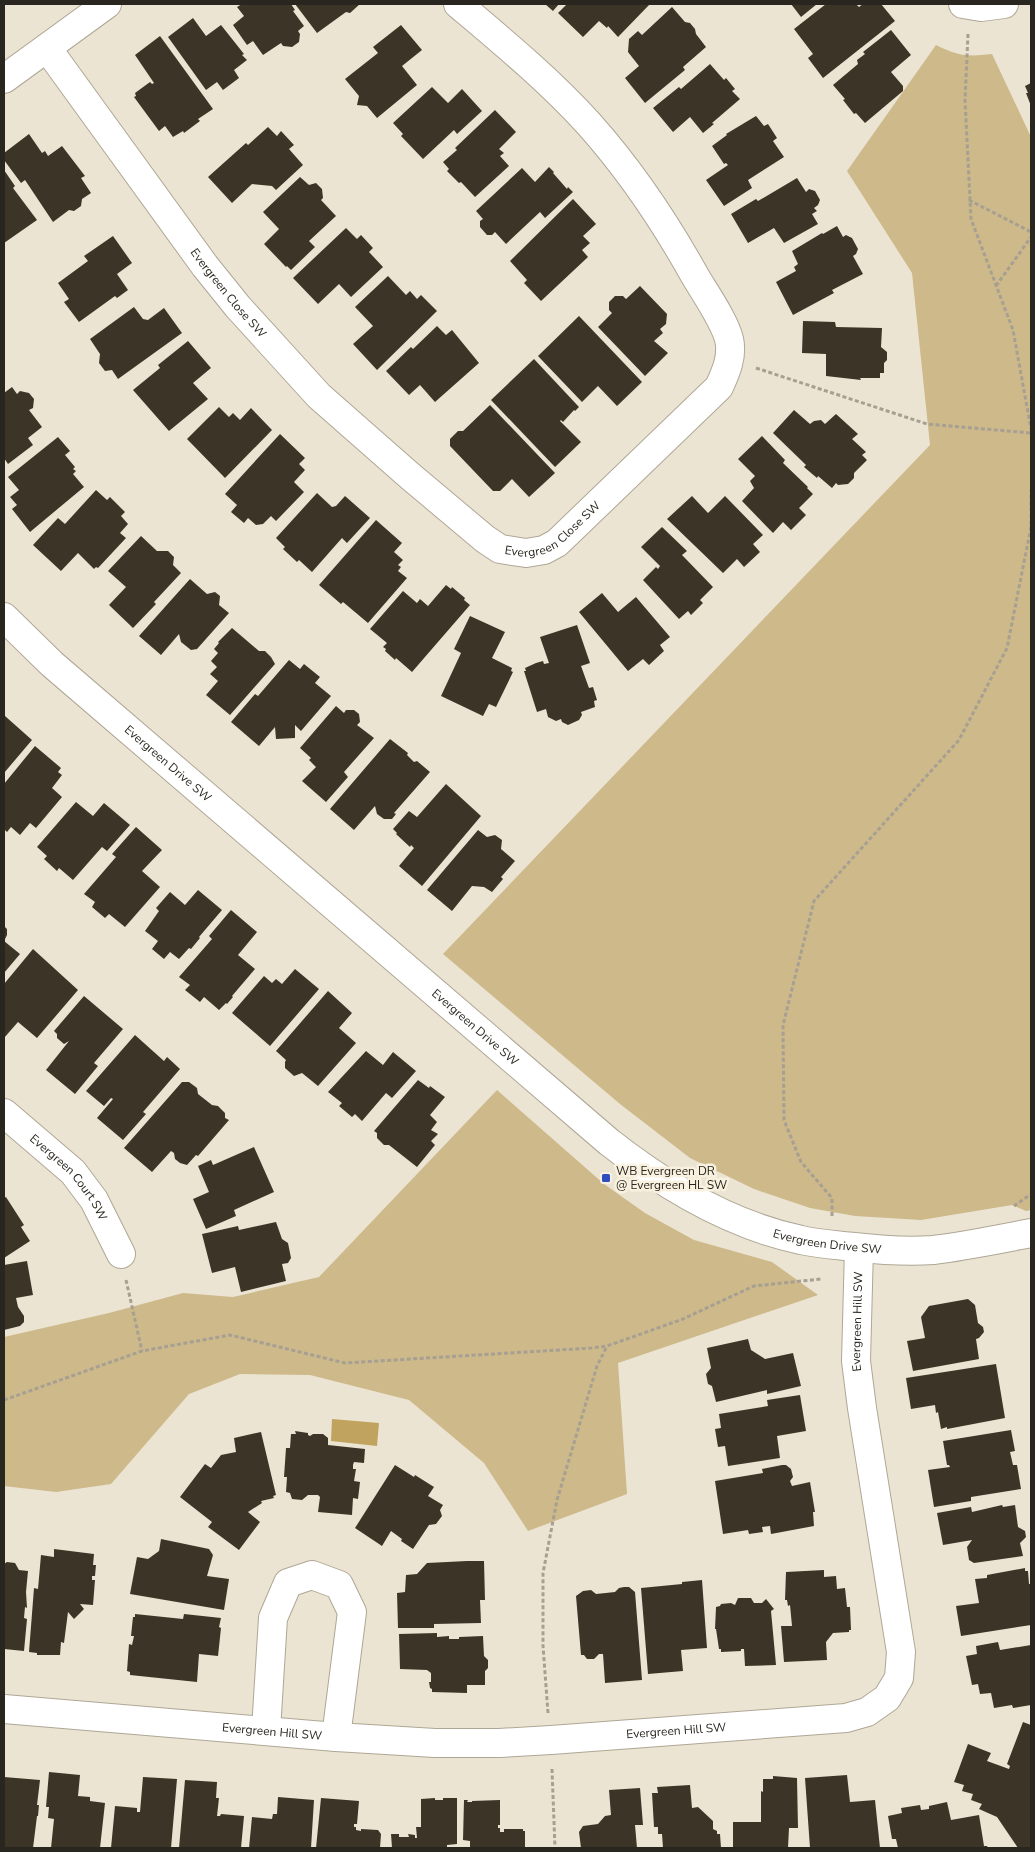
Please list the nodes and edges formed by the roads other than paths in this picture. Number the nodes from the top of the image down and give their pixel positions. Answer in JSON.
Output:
{"nodes":[{"id":1,"x":107,"y":4,"type":"edge"},
{"id":2,"x":458,"y":4,"type":"edge"},
{"id":3,"x":1004,"y":4,"type":"edge"},
{"id":4,"x":966,"y":5,"type":"edge"},
{"id":5,"x":47,"y":48,"type":"junction"},
{"id":6,"x":4,"y":79,"type":"edge"},
{"id":7,"x":4,"y":617,"type":"edge"},
{"id":8,"x":4,"y":1113,"type":"edge"},
{"id":9,"x":1031,"y":1233,"type":"edge"},
{"id":10,"x":859,"y":1248,"type":"junction"},
{"id":11,"x":120,"y":1254,"type":"road end"},
{"id":12,"x":4,"y":1709,"type":"edge"},
{"id":13,"x":266,"y":1730,"type":"junction"},
{"id":14,"x":336,"y":1737,"type":"junction"}],
"edges":[{"from":1,"to":5,"type":"street"},
{"from":2,"to":5,"type":"street","name":"Evergreen Close SW"},
{"from":3,"to":4,"type":"street"},
{"from":5,"to":6,"type":"street"},
{"from":7,"to":10,"type":"street","name":"Evergreen Drive SW"},
{"from":8,"to":11,"type":"street","name":"Evergreen Court SW"},
{"from":9,"to":10,"type":"street","name":"Evergreen Drive SW"},
{"from":10,"to":14,"type":"street","name":"Evergreen Hill SW"},
{"from":12,"to":13,"type":"street","name":"Evergreen Hill SW"},
{"from":13,"to":14,"type":"street","name":"Evergreen Hill SW"},
{"from":13,"to":14,"type":"street"}]}
